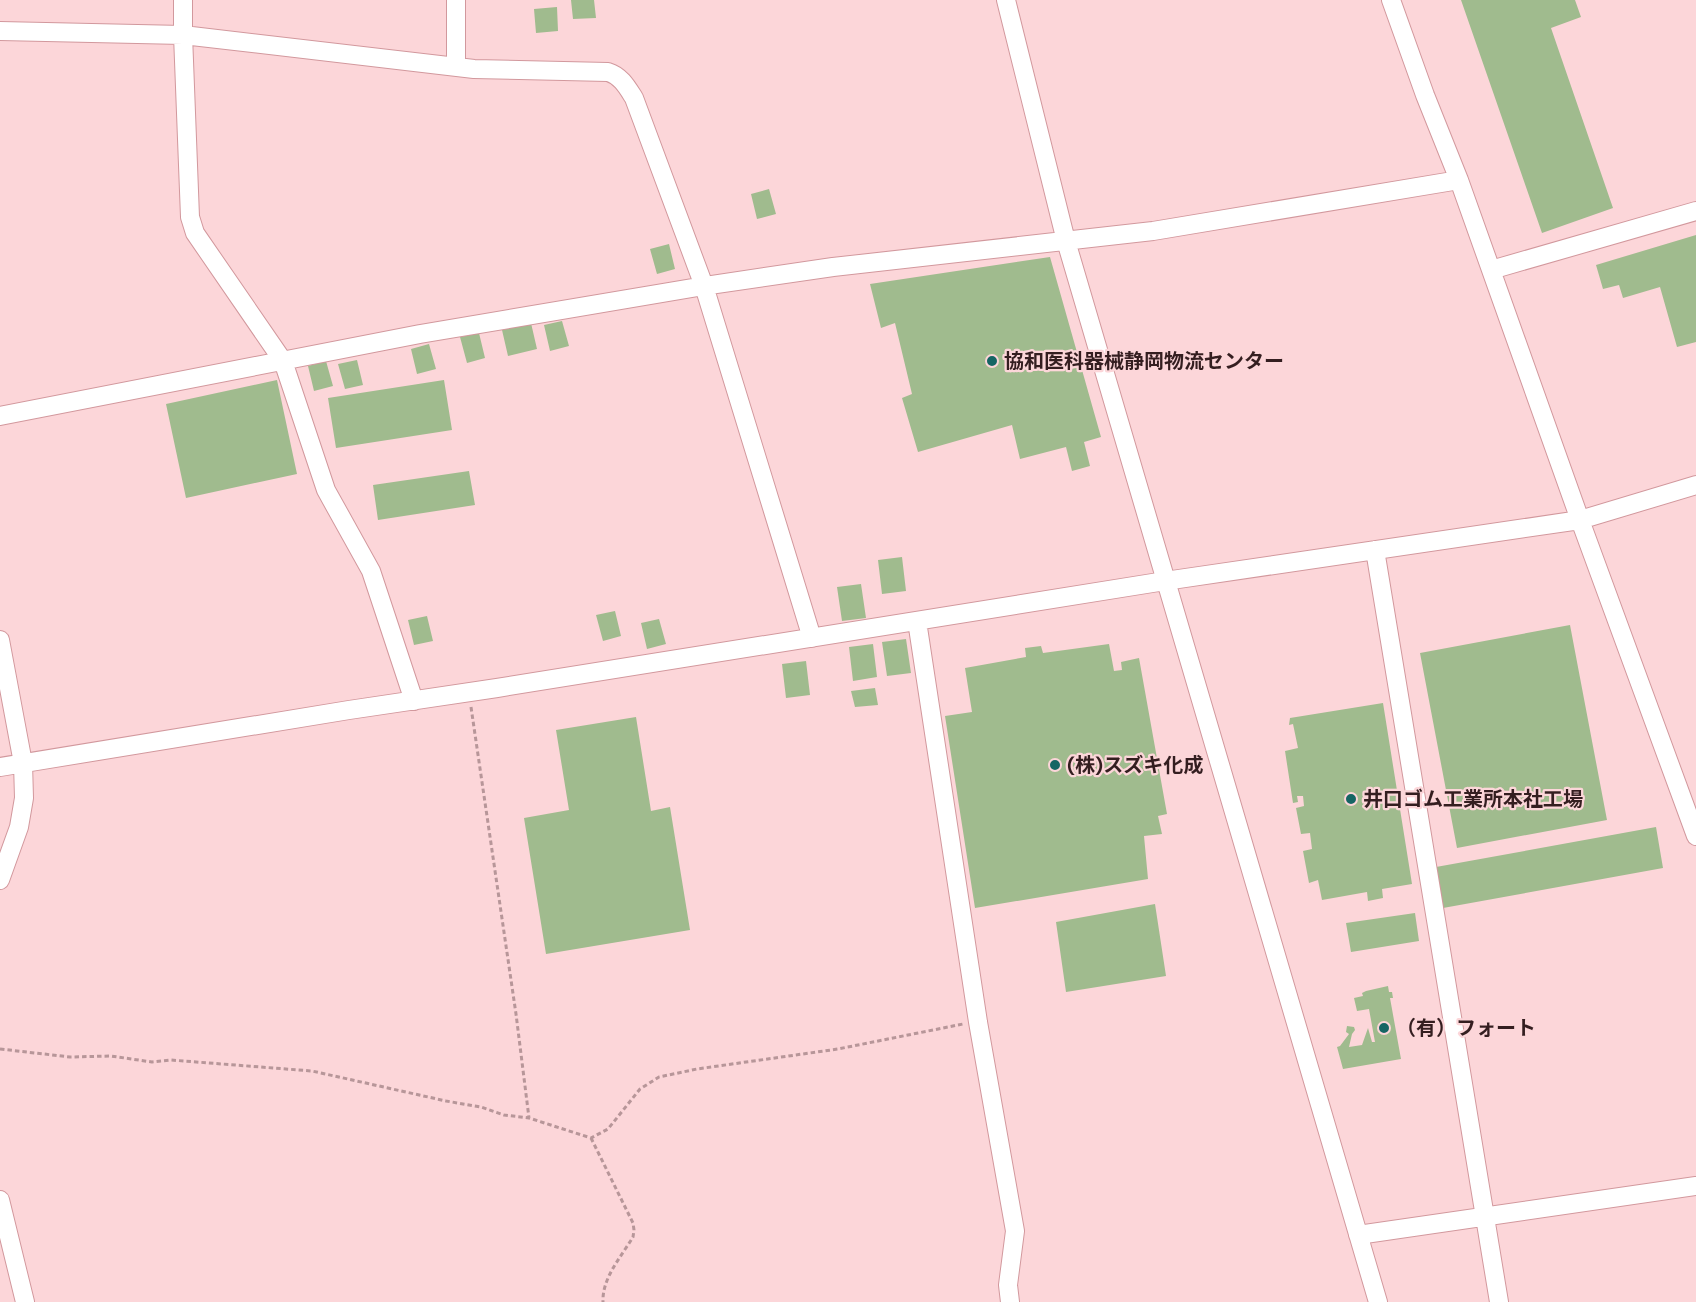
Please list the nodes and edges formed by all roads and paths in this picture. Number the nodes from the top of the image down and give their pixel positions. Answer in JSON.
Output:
{"nodes":[{"id":1,"x":183,"y":0,"type":"edge"},
{"id":2,"x":456,"y":0,"type":"edge"},
{"id":3,"x":1006,"y":0,"type":"edge"},
{"id":4,"x":1391,"y":0,"type":"edge"},
{"id":5,"x":0,"y":31,"type":"edge"},
{"id":6,"x":183,"y":35,"type":"junction"},
{"id":7,"x":456,"y":65,"type":"junction"},
{"id":8,"x":1459,"y":180,"type":"junction"},
{"id":9,"x":1696,"y":211,"type":"edge"},
{"id":10,"x":1066,"y":241,"type":"junction"},
{"id":11,"x":1491,"y":270,"type":"junction"},
{"id":12,"x":704,"y":286,"type":"junction"},
{"id":13,"x":283,"y":361,"type":"junction"},
{"id":14,"x":0,"y":416,"type":"edge"},
{"id":15,"x":1696,"y":485,"type":"edge"},
{"id":16,"x":1580,"y":520,"type":"junction"},
{"id":17,"x":1375,"y":550,"type":"junction"},
{"id":18,"x":1165,"y":581,"type":"junction"},
{"id":19,"x":917,"y":621,"type":"junction"},
{"id":20,"x":812,"y":638,"type":"junction"},
{"id":21,"x":0,"y":640,"type":"edge"},
{"id":22,"x":469,"y":693,"type":"junction"},
{"id":23,"x":414,"y":700,"type":"junction"},
{"id":24,"x":23,"y":764,"type":"junction"},
{"id":25,"x":0,"y":767,"type":"edge"},
{"id":26,"x":1696,"y":836,"type":"edge"},
{"id":27,"x":0,"y":880,"type":"edge"},
{"id":28,"x":978,"y":1022,"type":"junction"},
{"id":29,"x":0,"y":1049,"type":"edge"},
{"id":30,"x":529,"y":1118,"type":"junction"},
{"id":31,"x":591,"y":1138,"type":"junction"},
{"id":32,"x":1696,"y":1186,"type":"edge"},
{"id":33,"x":0,"y":1200,"type":"edge"},
{"id":34,"x":1484,"y":1217,"type":"junction"},
{"id":35,"x":1358,"y":1235,"type":"junction"},
{"id":36,"x":25,"y":1302,"type":"edge"},
{"id":37,"x":603,"y":1302,"type":"edge"},
{"id":38,"x":1010,"y":1302,"type":"edge"},
{"id":39,"x":1378,"y":1302,"type":"edge"},
{"id":40,"x":1499,"y":1302,"type":"edge"}],
"edges":[{"from":1,"to":6,"type":"street"},
{"from":2,"to":7,"type":"street"},
{"from":3,"to":10,"type":"street"},
{"from":4,"to":8,"type":"street"},
{"from":5,"to":6,"type":"street"},
{"from":6,"to":7,"type":"street"},
{"from":6,"to":13,"type":"street"},
{"from":7,"to":12,"type":"street"},
{"from":8,"to":10,"type":"street"},
{"from":8,"to":11,"type":"street"},
{"from":9,"to":11,"type":"street"},
{"from":10,"to":12,"type":"street"},
{"from":10,"to":18,"type":"street"},
{"from":11,"to":16,"type":"street"},
{"from":12,"to":13,"type":"street"},
{"from":12,"to":20,"type":"street"},
{"from":13,"to":14,"type":"street"},
{"from":13,"to":23,"type":"street"},
{"from":15,"to":16,"type":"street"},
{"from":16,"to":17,"type":"street"},
{"from":16,"to":26,"type":"street"},
{"from":17,"to":18,"type":"street"},
{"from":17,"to":34,"type":"street"},
{"from":18,"to":19,"type":"street"},
{"from":18,"to":35,"type":"street"},
{"from":19,"to":20,"type":"street"},
{"from":19,"to":28,"type":"street"},
{"from":20,"to":22,"type":"street"},
{"from":21,"to":24,"type":"street"},
{"from":22,"to":23,"type":"street"},
{"from":22,"to":30,"type":"path"},
{"from":23,"to":24,"type":"street"},
{"from":24,"to":25,"type":"street"},
{"from":24,"to":27,"type":"street"},
{"from":28,"to":31,"type":"path"},
{"from":28,"to":38,"type":"street"},
{"from":29,"to":30,"type":"path"},
{"from":30,"to":31,"type":"path"},
{"from":31,"to":37,"type":"path"},
{"from":32,"to":34,"type":"street"},
{"from":33,"to":36,"type":"street"},
{"from":34,"to":35,"type":"street"},
{"from":34,"to":40,"type":"street"},
{"from":35,"to":39,"type":"street"}]}
